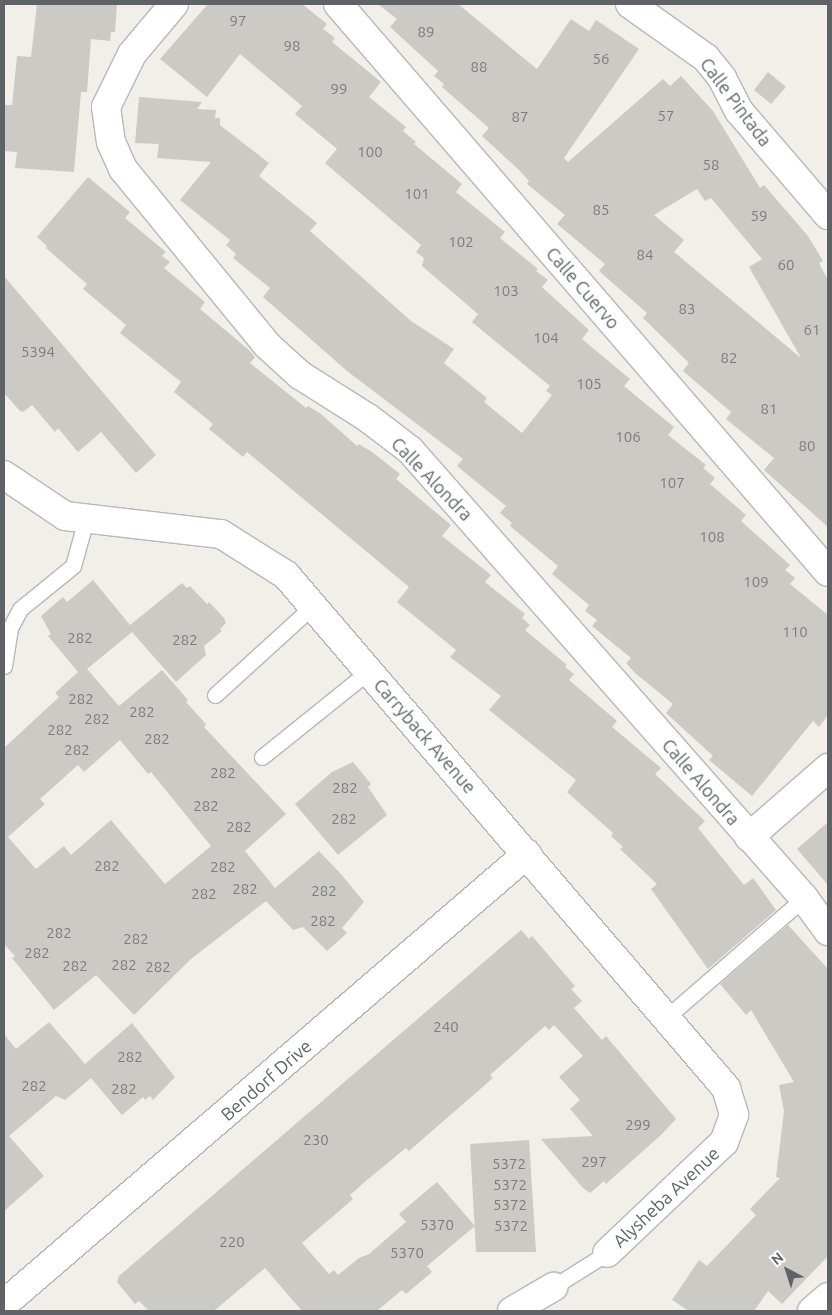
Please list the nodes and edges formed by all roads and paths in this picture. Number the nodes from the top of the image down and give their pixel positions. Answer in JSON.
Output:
{"nodes":[{"id":1,"x":174,"y":4,"type":"edge"},
{"id":2,"x":338,"y":4,"type":"edge"},
{"id":3,"x":630,"y":4,"type":"edge"},
{"id":4,"x":828,"y":214,"type":"edge"},
{"id":5,"x":4,"y":475,"type":"edge"},
{"id":6,"x":86,"y":519,"type":"junction"},
{"id":7,"x":828,"y":572,"type":"edge"},
{"id":8,"x":314,"y":605,"type":"junction"},
{"id":9,"x":4,"y":666,"type":"edge"},
{"id":10,"x":369,"y":671,"type":"junction"},
{"id":11,"x":215,"y":695,"type":"dead end"},
{"id":12,"x":262,"y":757,"type":"dead end"},
{"id":13,"x":828,"y":768,"type":"edge"},
{"id":14,"x":748,"y":837,"type":"junction"},
{"id":15,"x":527,"y":854,"type":"junction"},
{"id":16,"x":804,"y":898,"type":"junction"},
{"id":17,"x":828,"y":931,"type":"edge"},
{"id":18,"x":667,"y":1017,"type":"junction"},
{"id":19,"x":724,"y":1142,"type":"joint"},
{"id":20,"x":607,"y":1253,"type":"joint"},
{"id":21,"x":554,"y":1287,"type":"joint"},
{"id":22,"x":828,"y":1296,"type":"edge"},
{"id":23,"x":4,"y":1304,"type":"edge"},
{"id":24,"x":512,"y":1311,"type":"edge"},
{"id":25,"x":812,"y":1311,"type":"edge"}],
"edges":[{"from":1,"to":14,"type":"street","name":"Calle Alondra"},
{"from":2,"to":7,"type":"street","name":"Calle Cuervo"},
{"from":3,"to":4,"type":"street","name":"Calle Pintada"},
{"from":5,"to":6,"type":"street","name":"Carryback Avenue"},
{"from":6,"to":8,"type":"street","name":"Carryback Avenue"},
{"from":6,"to":9,"type":"lane"},
{"from":8,"to":10,"type":"street","name":"Carryback Avenue"},
{"from":8,"to":11,"type":"lane"},
{"from":10,"to":12,"type":"lane"},
{"from":10,"to":15,"type":"street","name":"Carryback Avenue"},
{"from":13,"to":14,"type":"street"},
{"from":14,"to":16,"type":"street","name":"Calle Alondra"},
{"from":15,"to":18,"type":"street","name":"Carryback Avenue"},
{"from":15,"to":23,"type":"street","name":"Bendorf Drive"},
{"from":16,"to":17,"type":"street","name":"Calle Alondra"},
{"from":16,"to":18,"type":"lane"},
{"from":18,"to":19,"type":"street","name":"Carryback Avenue"},
{"from":19,"to":20,"type":"street","name":"Alysheba Avenue"},
{"from":20,"to":21,"type":"lane"},
{"from":21,"to":24,"type":"street"},
{"from":22,"to":25,"type":"street"}]}
